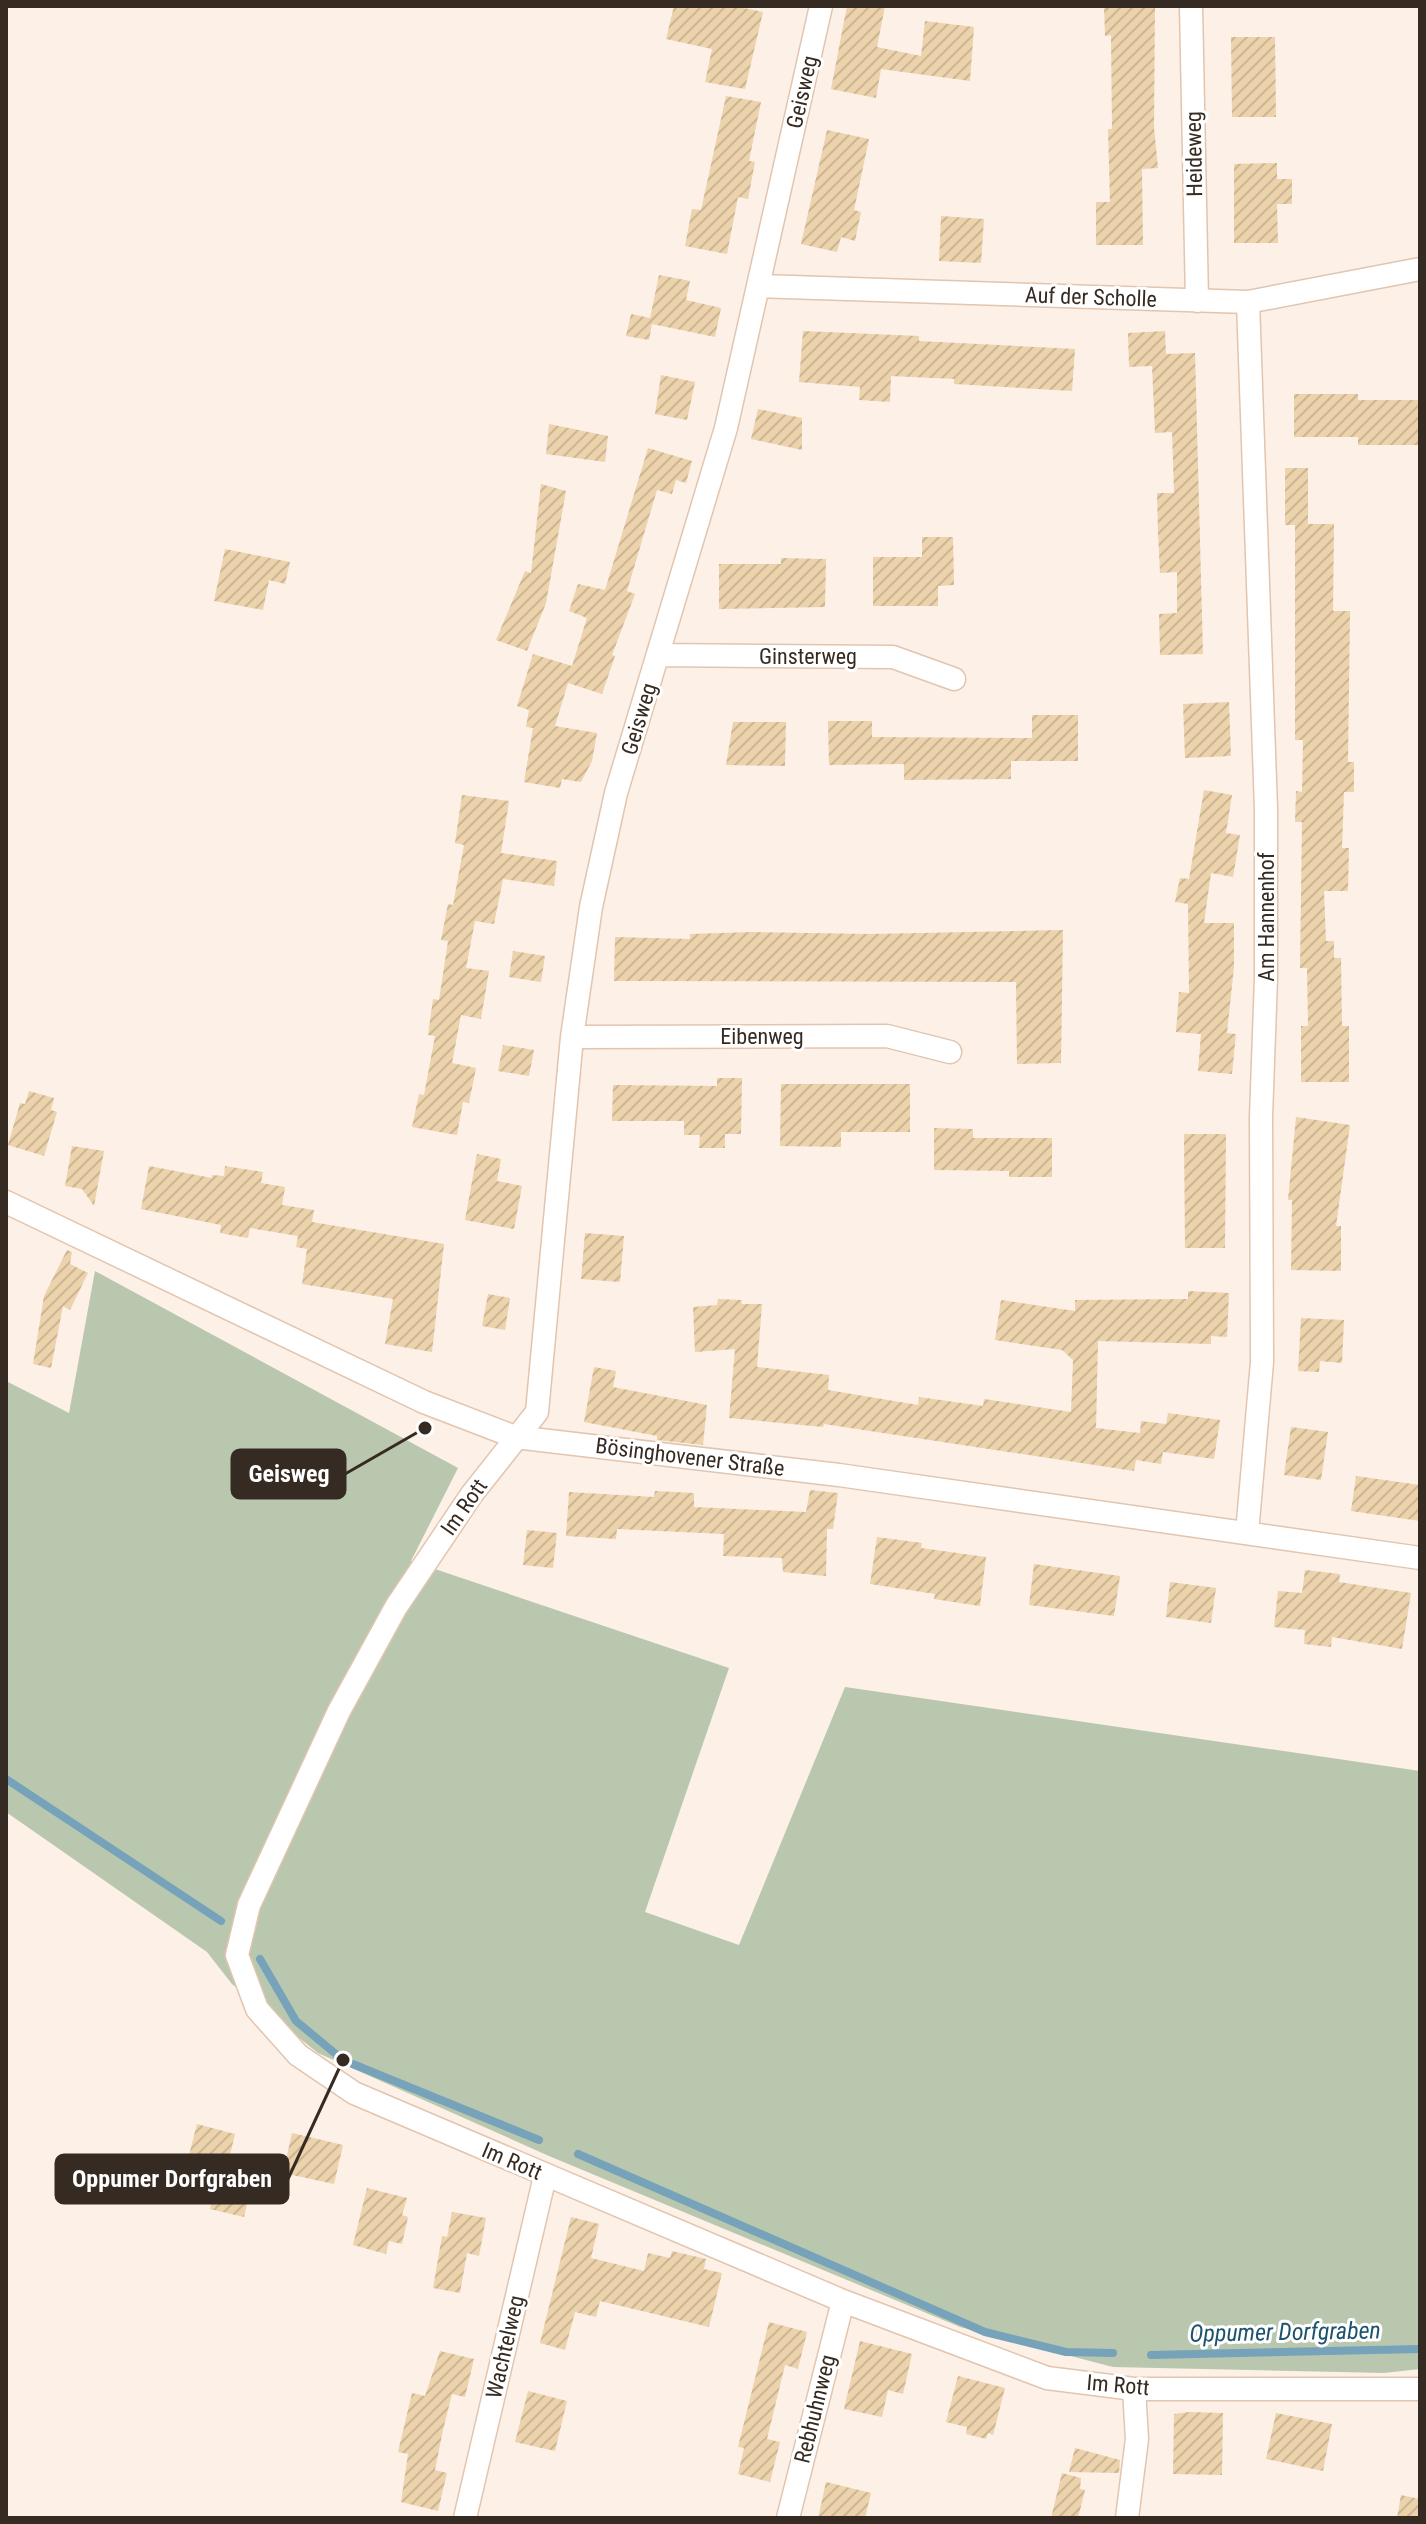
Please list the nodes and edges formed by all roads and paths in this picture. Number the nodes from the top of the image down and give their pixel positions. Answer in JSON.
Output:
{"nodes":[{"id":1,"x":821,"y":6,"type":"edge"},
{"id":2,"x":1191,"y":6,"type":"edge"},
{"id":3,"x":1420,"y":269,"type":"edge"},
{"id":4,"x":758,"y":286,"type":"junction"},
{"id":5,"x":1197,"y":301,"type":"junction"},
{"id":6,"x":1248,"y":302,"type":"junction"},
{"id":7,"x":658,"y":655,"type":"junction"},
{"id":8,"x":954,"y":679,"type":"dead end"},
{"id":9,"x":572,"y":1037,"type":"junction"},
{"id":10,"x":950,"y":1052,"type":"dead end"},
{"id":11,"x":6,"y":1202,"type":"edge"},
{"id":12,"x":515,"y":1437,"type":"junction"},
{"id":13,"x":1247,"y":1533,"type":"junction"},
{"id":14,"x":1420,"y":1558,"type":"edge"},
{"id":15,"x":545,"y":2176,"type":"junction"},
{"id":16,"x":843,"y":2301,"type":"junction"},
{"id":17,"x":1134,"y":2389,"type":"junction"},
{"id":18,"x":1420,"y":2389,"type":"edge"},
{"id":19,"x":465,"y":2518,"type":"edge"},
{"id":20,"x":788,"y":2518,"type":"edge"},
{"id":21,"x":1127,"y":2518,"type":"edge"}],
"edges":[{"from":1,"to":4,"type":"street","name":"Geisweg"},
{"from":2,"to":5,"type":"street","name":"Heideweg"},
{"from":3,"to":6,"type":"street","name":"Auf der Scholle"},
{"from":4,"to":5,"type":"street","name":"Auf der Scholle"},
{"from":4,"to":7,"type":"street","name":"Geisweg"},
{"from":5,"to":6,"type":"street","name":"Auf der Scholle"},
{"from":6,"to":13,"type":"street","name":"Am Hannenhof"},
{"from":7,"to":8,"type":"street","name":"Ginsterweg"},
{"from":7,"to":9,"type":"street","name":"Geisweg"},
{"from":9,"to":10,"type":"street","name":"Eibenweg"},
{"from":9,"to":12,"type":"street","name":"Geisweg"},
{"from":11,"to":12,"type":"street","name":"Bösinghovener Straße"},
{"from":12,"to":13,"type":"street","name":"Bösinghovener Straße"},
{"from":12,"to":15,"type":"street","name":"Im Rott"},
{"from":13,"to":14,"type":"street","name":"Bösinghovener Straße"},
{"from":15,"to":16,"type":"street","name":"Im Rott"},
{"from":15,"to":19,"type":"street","name":"Wachtelweg"},
{"from":16,"to":17,"type":"street","name":"Im Rott"},
{"from":16,"to":20,"type":"street","name":"Rebhuhnweg"},
{"from":17,"to":18,"type":"street","name":"Im Rott"},
{"from":17,"to":21,"type":"street"}]}
